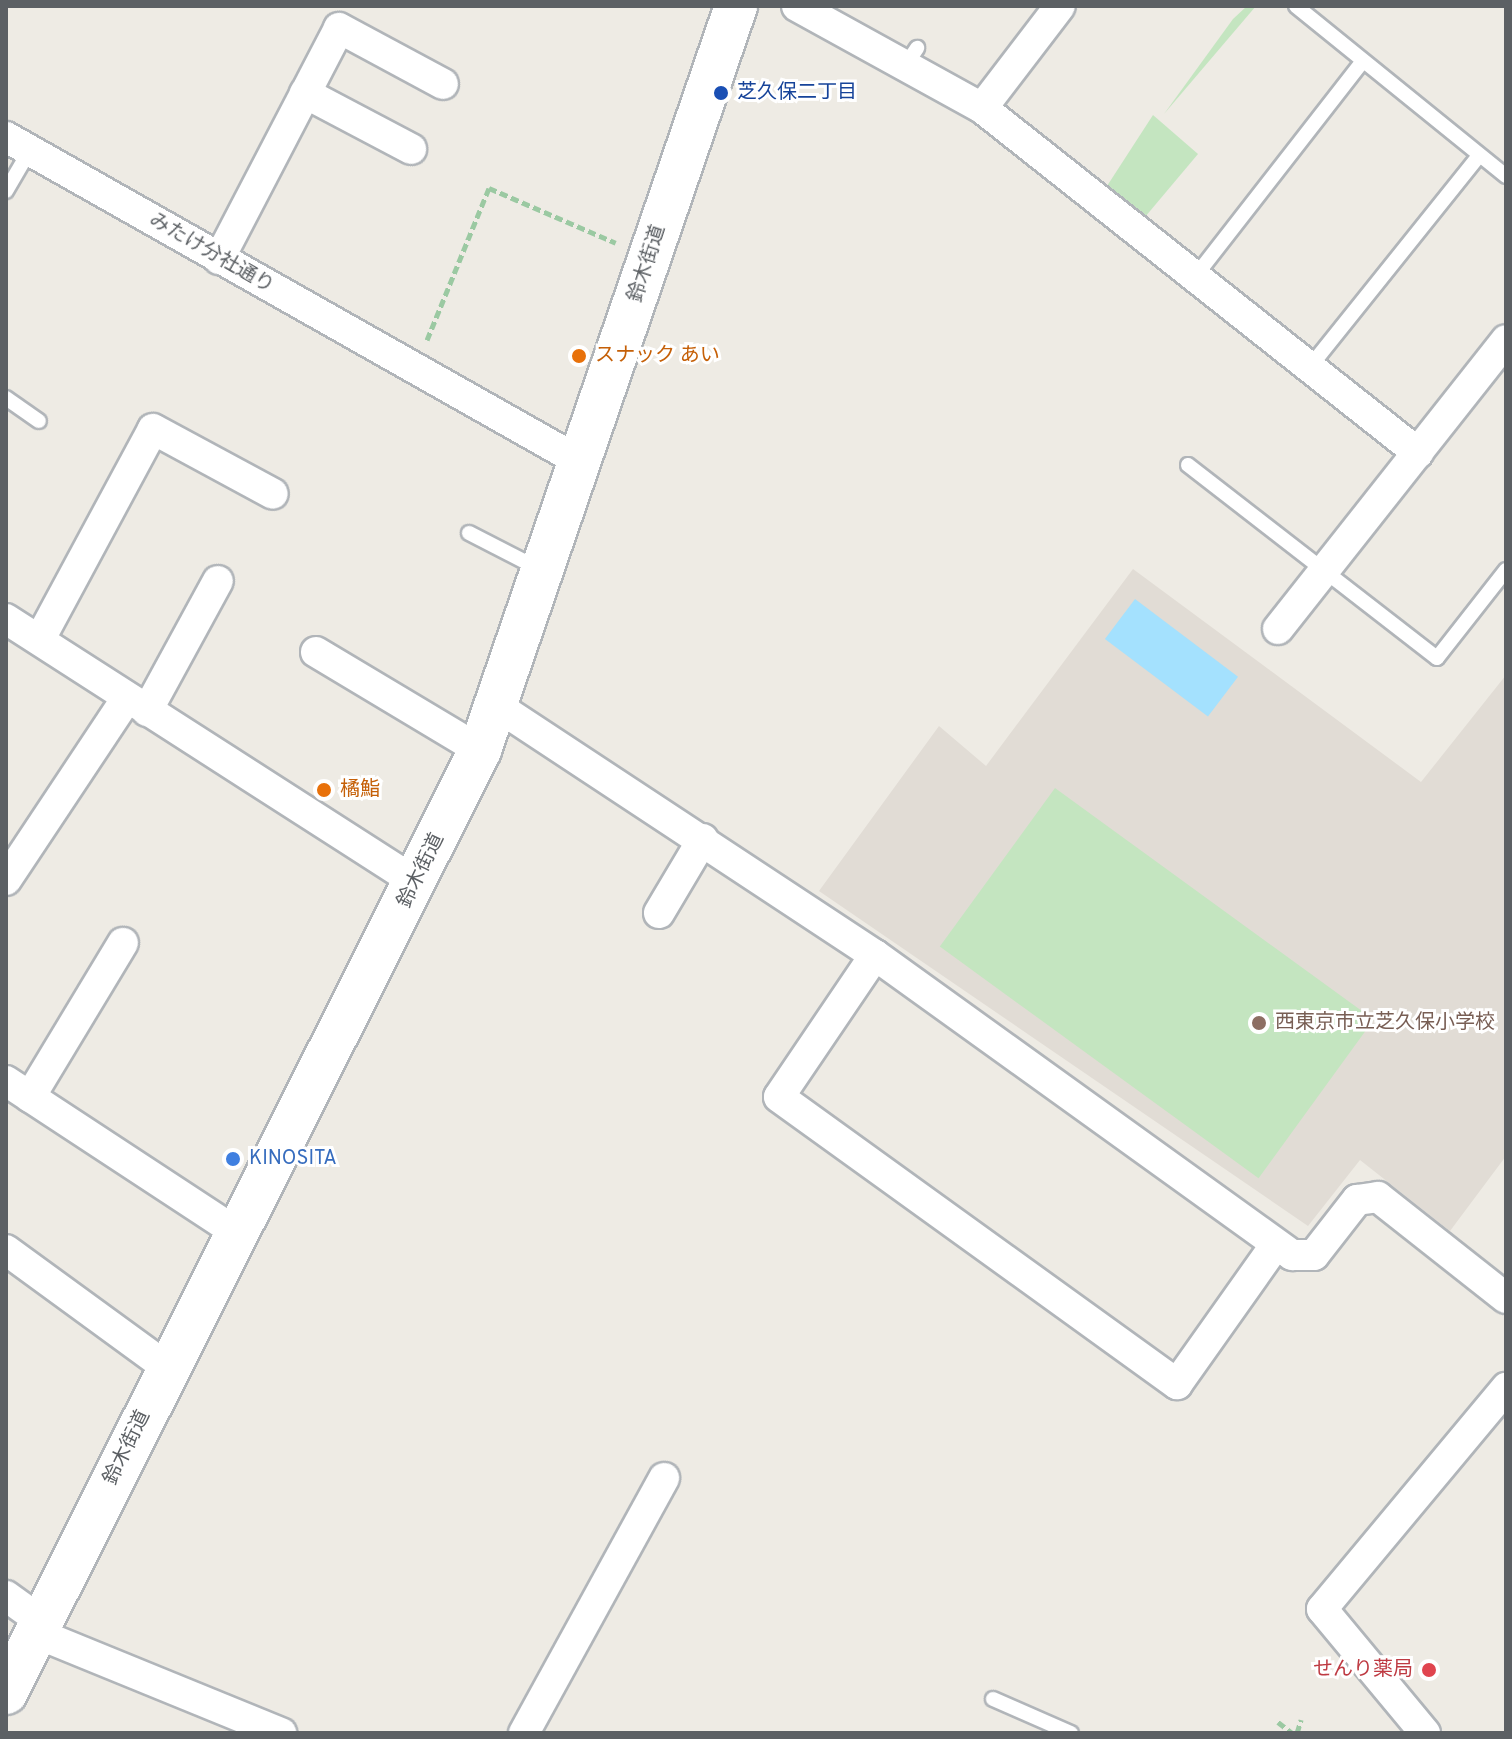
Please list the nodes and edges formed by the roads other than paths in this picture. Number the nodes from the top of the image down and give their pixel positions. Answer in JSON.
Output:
{"nodes":[{"id":1,"x":797,"y":6,"type":"edge"},
{"id":2,"x":1060,"y":6,"type":"edge"},
{"id":3,"x":1296,"y":6,"type":"edge"},
{"id":4,"x":728,"y":12,"type":"edge"},
{"id":5,"x":1362,"y":62,"type":"junction"},
{"id":6,"x":443,"y":84,"type":"dead end"},
{"id":7,"x":305,"y":93,"type":"junction"},
{"id":8,"x":982,"y":108,"type":"junction"},
{"id":9,"x":18,"y":144,"type":"edge"},
{"id":10,"x":411,"y":149,"type":"dead end"},
{"id":11,"x":1479,"y":156,"type":"junction"},
{"id":12,"x":1506,"y":176,"type":"edge"},
{"id":13,"x":6,"y":191,"type":"edge"},
{"id":14,"x":219,"y":259,"type":"junction"},
{"id":15,"x":1194,"y":278,"type":"junction"},
{"id":16,"x":1506,"y":340,"type":"edge"},
{"id":17,"x":1309,"y":369,"type":"junction"},
{"id":18,"x":6,"y":398,"type":"edge"},
{"id":19,"x":39,"y":421,"type":"dead end"},
{"id":20,"x":1418,"y":453,"type":"junction"},
{"id":21,"x":581,"y":462,"type":"junction"},
{"id":22,"x":1188,"y":465,"type":"dead end"},
{"id":23,"x":273,"y":494,"type":"dead end"},
{"id":24,"x":469,"y":533,"type":"dead end"},
{"id":25,"x":1506,"y":570,"type":"edge"},
{"id":26,"x":542,"y":571,"type":"junction"},
{"id":27,"x":1324,"y":573,"type":"junction"},
{"id":28,"x":218,"y":581,"type":"dead end"},
{"id":29,"x":6,"y":619,"type":"edge"},
{"id":30,"x":1278,"y":629,"type":"dead end"},
{"id":31,"x":40,"y":639,"type":"junction"},
{"id":32,"x":316,"y":652,"type":"dead end"},
{"id":33,"x":137,"y":705,"type":"junction"},
{"id":34,"x":497,"y":706,"type":"junction"},
{"id":35,"x":480,"y":750,"type":"junction"},
{"id":36,"x":703,"y":839,"type":"junction"},
{"id":37,"x":6,"y":880,"type":"edge"},
{"id":38,"x":416,"y":882,"type":"junction"},
{"id":39,"x":659,"y":913,"type":"dead end"},
{"id":40,"x":123,"y":943,"type":"dead end"},
{"id":41,"x":875,"y":955,"type":"junction"},
{"id":42,"x":18,"y":1089,"type":"edge"},
{"id":43,"x":237,"y":1233,"type":"junction"},
{"id":44,"x":1276,"y":1244,"type":"junction"},
{"id":45,"x":6,"y":1250,"type":"edge"},
{"id":46,"x":1506,"y":1298,"type":"edge"},
{"id":47,"x":168,"y":1368,"type":"junction"},
{"id":48,"x":1506,"y":1388,"type":"edge"},
{"id":49,"x":664,"y":1478,"type":"dead end"},
{"id":50,"x":6,"y":1596,"type":"edge"},
{"id":51,"x":39,"y":1627,"type":"junction"},
{"id":52,"x":6,"y":1693,"type":"edge"},
{"id":53,"x":993,"y":1699,"type":"dead end"},
{"id":54,"x":281,"y":1733,"type":"edge"},
{"id":55,"x":524,"y":1733,"type":"edge"},
{"id":56,"x":1071,"y":1733,"type":"edge"},
{"id":57,"x":1425,"y":1733,"type":"edge"}],
"edges":[{"from":1,"to":8,"type":"street"},
{"from":2,"to":8,"type":"street"},
{"from":3,"to":5,"type":"lane"},
{"from":4,"to":21,"type":"main road","name":"鈴木街道"},
{"from":5,"to":11,"type":"lane"},
{"from":5,"to":15,"type":"lane"},
{"from":6,"to":7,"type":"street"},
{"from":7,"to":10,"type":"street"},
{"from":7,"to":14,"type":"street"},
{"from":8,"to":15,"type":"street"},
{"from":9,"to":13,"type":"lane"},
{"from":9,"to":14,"type":"street","name":"みたけ分社通り"},
{"from":11,"to":12,"type":"lane"},
{"from":11,"to":17,"type":"lane"},
{"from":14,"to":21,"type":"street","name":"みたけ分社通り"},
{"from":15,"to":17,"type":"street"},
{"from":16,"to":20,"type":"street"},
{"from":17,"to":20,"type":"street"},
{"from":18,"to":19,"type":"lane"},
{"from":20,"to":27,"type":"street"},
{"from":21,"to":26,"type":"main road","name":"鈴木街道"},
{"from":22,"to":27,"type":"lane"},
{"from":23,"to":31,"type":"street"},
{"from":24,"to":26,"type":"lane"},
{"from":25,"to":27,"type":"lane"},
{"from":26,"to":34,"type":"main road","name":"鈴木街道"},
{"from":27,"to":30,"type":"street"},
{"from":28,"to":33,"type":"street"},
{"from":29,"to":31,"type":"street"},
{"from":31,"to":33,"type":"street"},
{"from":32,"to":35,"type":"street"},
{"from":33,"to":37,"type":"street"},
{"from":33,"to":38,"type":"street"},
{"from":34,"to":35,"type":"main road","name":"鈴木街道"},
{"from":34,"to":36,"type":"street"},
{"from":35,"to":38,"type":"main road","name":"鈴木街道"},
{"from":36,"to":39,"type":"street"},
{"from":36,"to":41,"type":"street"},
{"from":38,"to":43,"type":"main road","name":"鈴木街道"},
{"from":40,"to":42,"type":"street"},
{"from":41,"to":44,"type":"street"},
{"from":41,"to":44,"type":"street"},
{"from":42,"to":43,"type":"street"},
{"from":43,"to":47,"type":"main road","name":"鈴木街道"},
{"from":44,"to":46,"type":"street"},
{"from":45,"to":47,"type":"street"},
{"from":47,"to":51,"type":"main road","name":"鈴木街道"},
{"from":48,"to":57,"type":"street"},
{"from":49,"to":55,"type":"street"},
{"from":50,"to":51,"type":"street"},
{"from":51,"to":52,"type":"main road","name":"鈴木街道"},
{"from":51,"to":54,"type":"street"},
{"from":53,"to":56,"type":"lane"}]}
